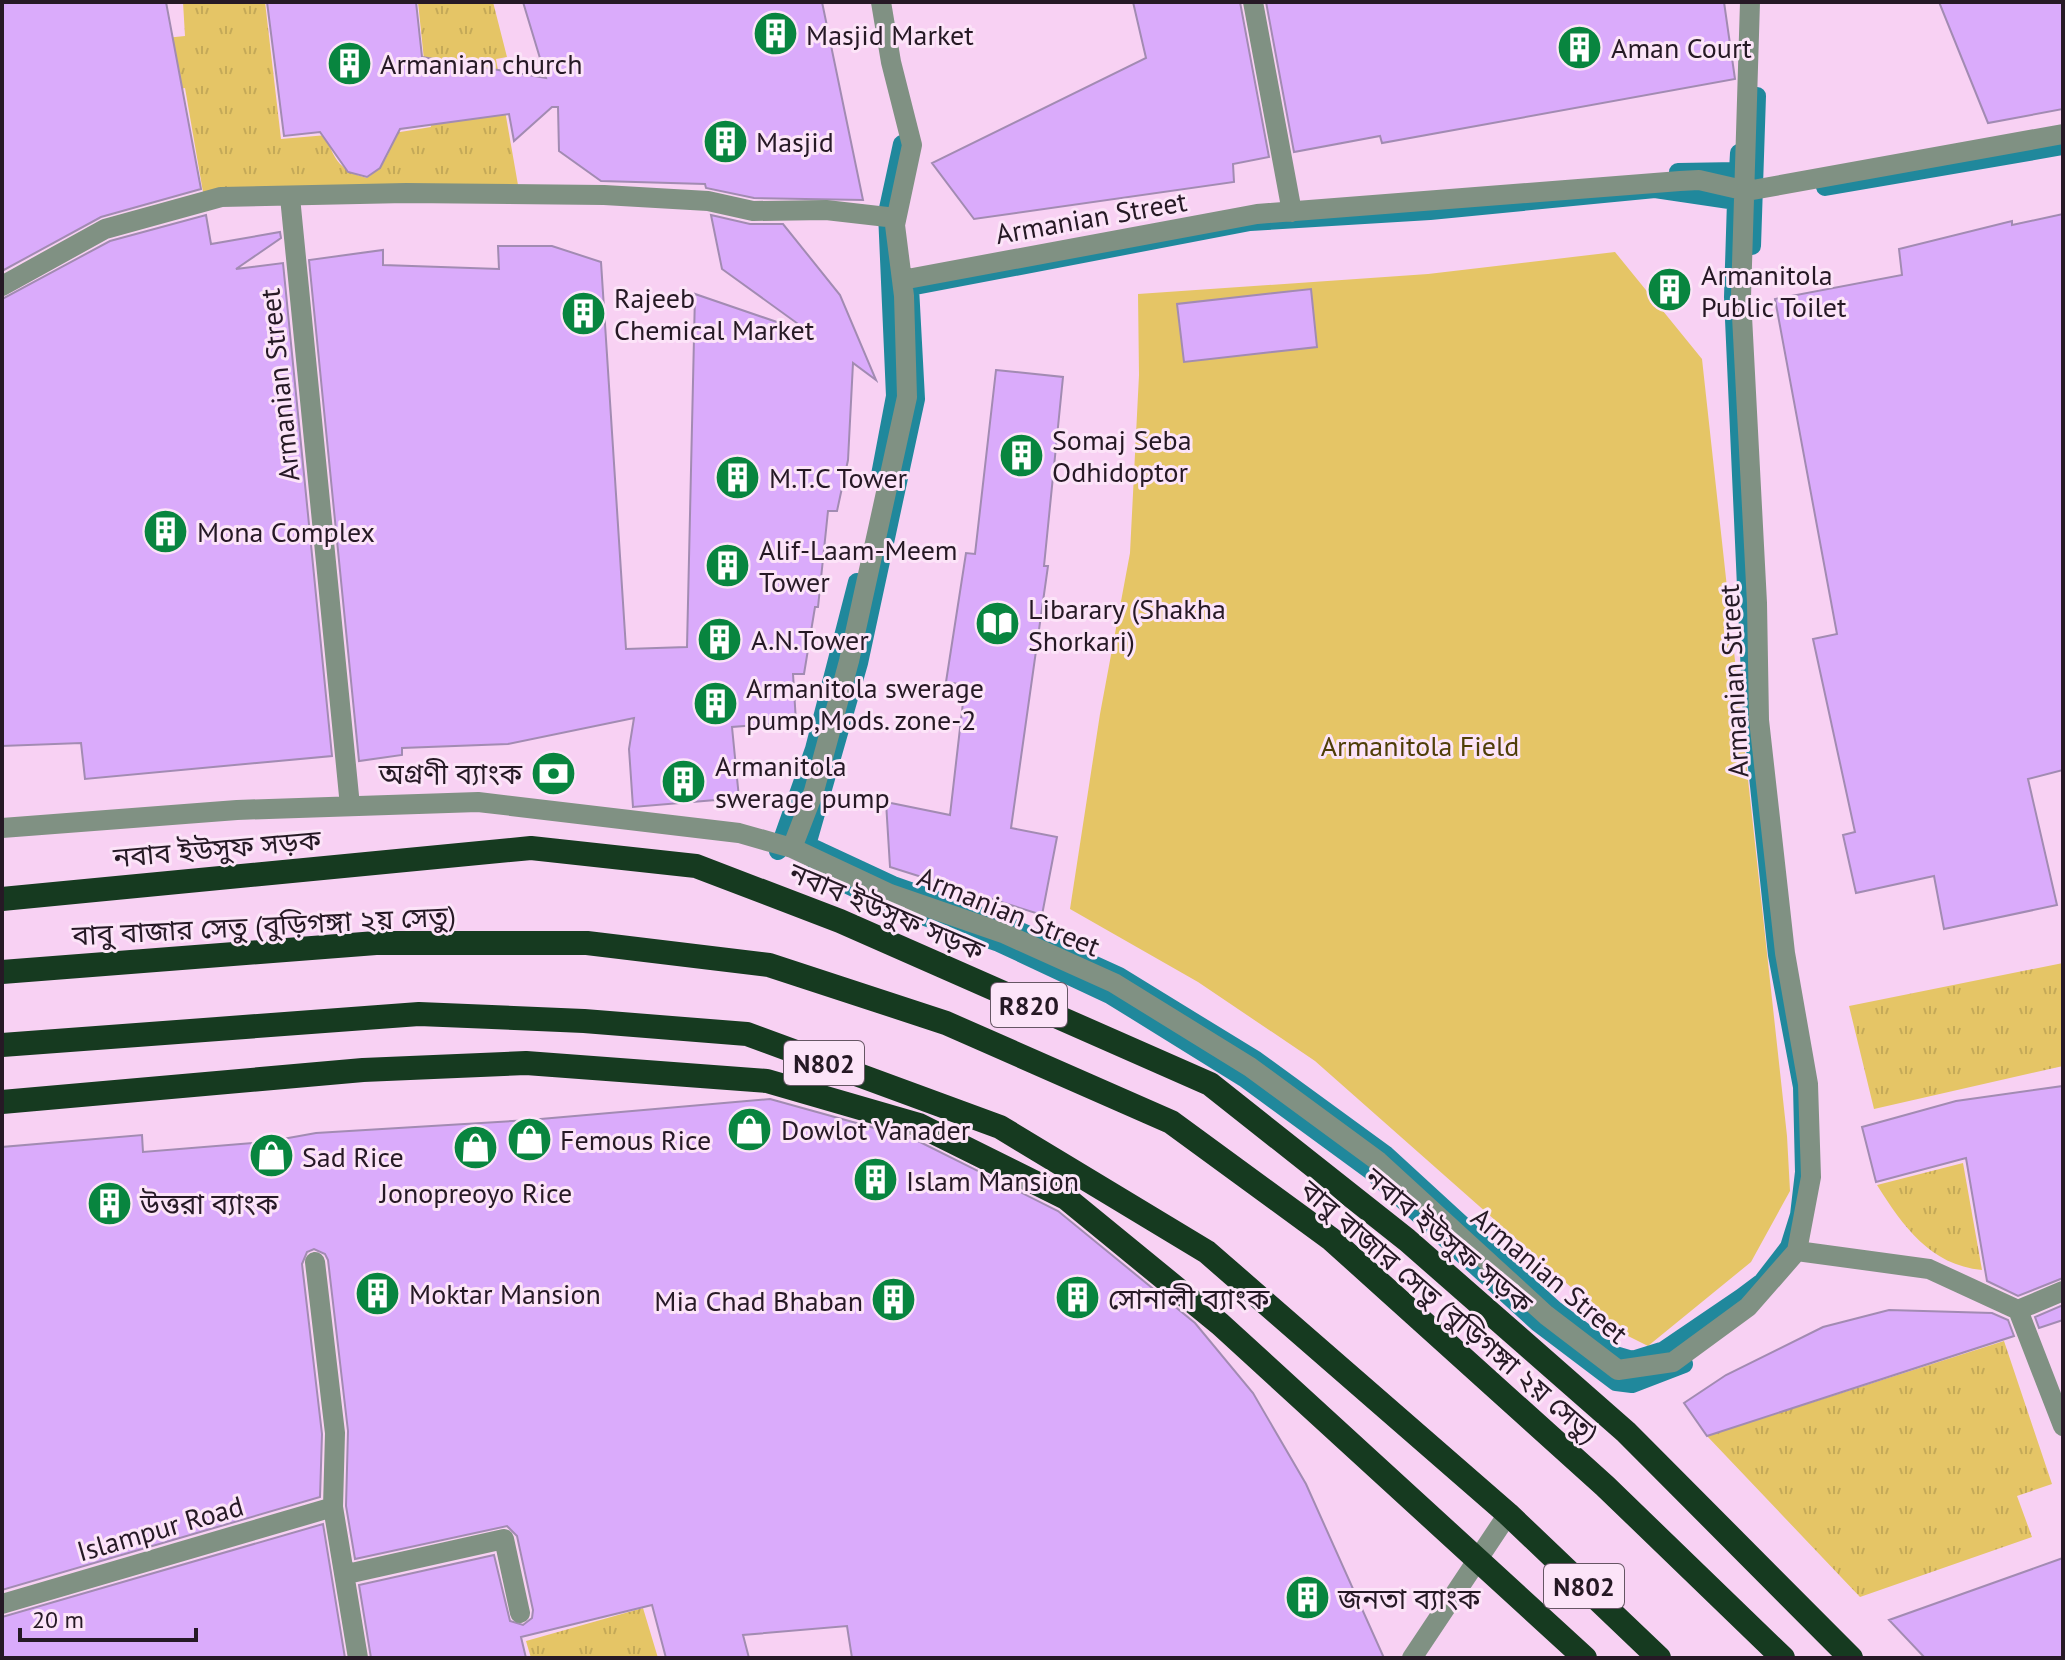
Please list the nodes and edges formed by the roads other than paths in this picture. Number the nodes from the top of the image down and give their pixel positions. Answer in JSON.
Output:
{"nodes":[{"id":1,"x":881,"y":2,"type":"edge"},
{"id":2,"x":1253,"y":2,"type":"edge"},
{"id":3,"x":1750,"y":2,"type":"edge"},
{"id":4,"x":2063,"y":134,"type":"edge"},
{"id":5,"x":1747,"y":191,"type":"junction"},
{"id":6,"x":290,"y":197,"type":"junction"},
{"id":7,"x":1292,"y":212,"type":"junction"},
{"id":8,"x":896,"y":218,"type":"junction"},
{"id":9,"x":902,"y":280,"type":"junction"},
{"id":10,"x":2,"y":286,"type":"edge"},
{"id":11,"x":350,"y":806,"type":"junction"},
{"id":12,"x":2,"y":828,"type":"edge"},
{"id":13,"x":792,"y":848,"type":"junction"},
{"id":14,"x":2,"y":899,"type":"edge"},
{"id":15,"x":2,"y":972,"type":"edge"},
{"id":16,"x":2,"y":1045,"type":"edge"},
{"id":17,"x":2,"y":1102,"type":"edge"},
{"id":18,"x":1797,"y":1251,"type":"junction"},
{"id":19,"x":315,"y":1262,"type":"dead end"},
{"id":20,"x":2063,"y":1291,"type":"edge"},
{"id":21,"x":2018,"y":1310,"type":"junction"},
{"id":22,"x":2063,"y":1426,"type":"edge"},
{"id":23,"x":333,"y":1507,"type":"junction"},
{"id":24,"x":1508,"y":1514,"type":"junction"},
{"id":25,"x":1479,"y":1560,"type":"junction"},
{"id":26,"x":347,"y":1574,"type":"junction"},
{"id":27,"x":2,"y":1604,"type":"edge"},
{"id":28,"x":520,"y":1613,"type":"dead end"},
{"id":29,"x":358,"y":1658,"type":"edge"},
{"id":30,"x":1412,"y":1658,"type":"edge"},
{"id":31,"x":1585,"y":1658,"type":"edge"},
{"id":32,"x":1659,"y":1658,"type":"edge"},
{"id":33,"x":1783,"y":1658,"type":"edge"},
{"id":34,"x":1851,"y":1658,"type":"edge"}],
"edges":[{"from":1,"to":8,"type":"street"},
{"from":2,"to":7,"type":"street"},
{"from":3,"to":5,"type":"street","name":"Armanian Street"},
{"from":4,"to":5,"type":"street"},
{"from":5,"to":7,"type":"street","name":"Armanian Street"},
{"from":5,"to":18,"type":"street","name":"Armanian Street"},
{"from":6,"to":8,"type":"street"},
{"from":6,"to":10,"type":"street"},
{"from":6,"to":11,"type":"street","name":"Armanian Street"},
{"from":7,"to":9,"type":"street","name":"Armanian Street"},
{"from":8,"to":9,"type":"street"},
{"from":9,"to":13,"type":"street"},
{"from":11,"to":12,"type":"street","name":"Armanian Street"},
{"from":11,"to":13,"type":"street","name":"Armanian Street"},
{"from":13,"to":18,"type":"street","name":"Armanian Street"},
{"from":14,"to":34,"type":"highway","name":"নবাব ইউসুফ সড়ক","number":"R820"},
{"from":15,"to":33,"type":"highway","name":"বাবু বাজার সেতু (বুড়িগঙ্গা ২য় সেতু)"},
{"from":16,"to":24,"type":"highway","number":"N802"},
{"from":17,"to":25,"type":"highway"},
{"from":18,"to":21,"type":"street"},
{"from":19,"to":23,"type":"street"},
{"from":20,"to":21,"type":"street"},
{"from":21,"to":22,"type":"street"},
{"from":23,"to":26,"type":"street"},
{"from":23,"to":27,"type":"street","name":"Islampur Road"},
{"from":24,"to":25,"type":"street"},
{"from":24,"to":32,"type":"highway","number":"N802"},
{"from":25,"to":30,"type":"street"},
{"from":25,"to":31,"type":"highway"},
{"from":26,"to":28,"type":"street"},
{"from":26,"to":29,"type":"street"}]}
